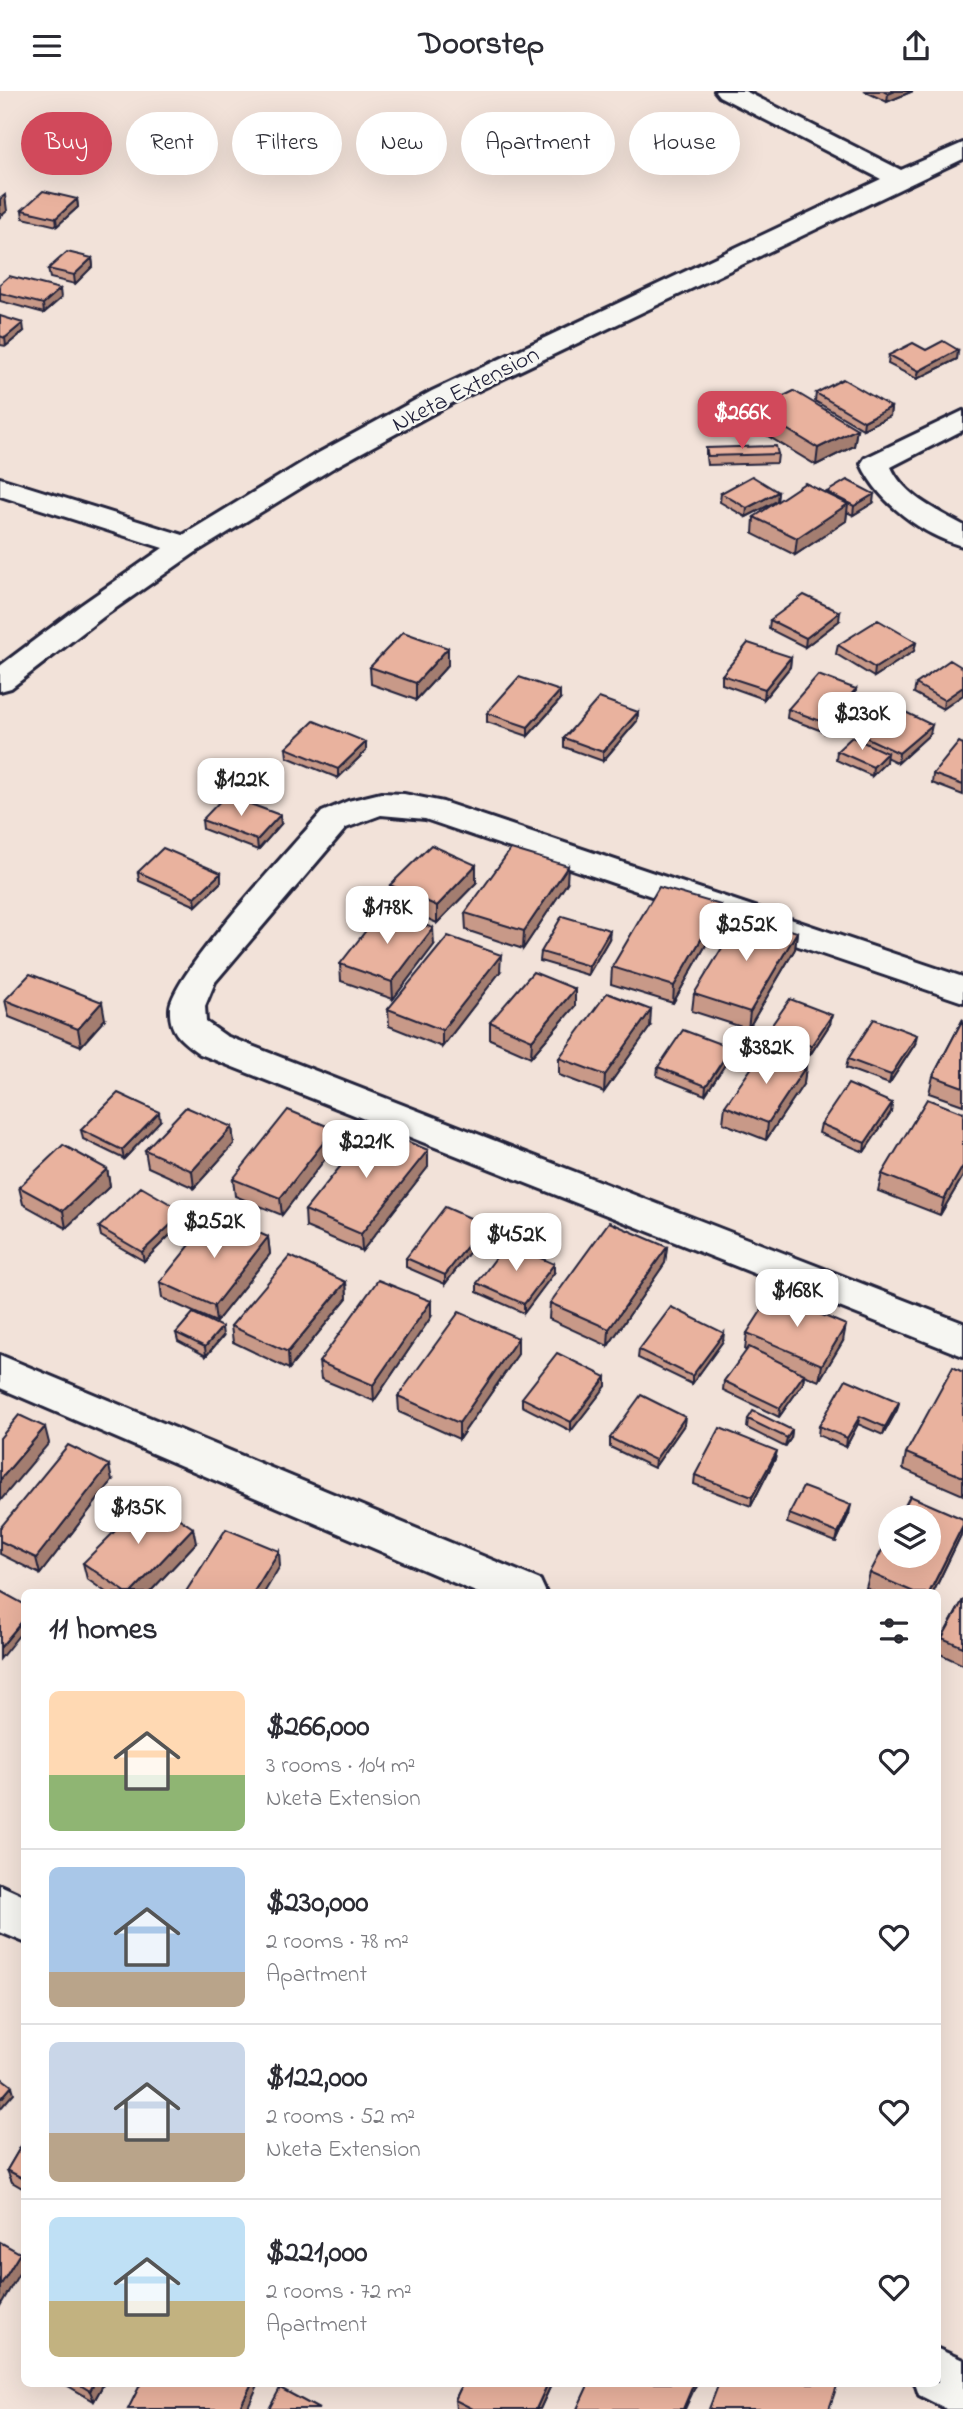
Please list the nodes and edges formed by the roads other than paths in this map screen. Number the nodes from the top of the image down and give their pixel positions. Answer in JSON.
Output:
{"nodes":[{"id":1,"x":727,"y":91,"type":"edge"},
{"id":2,"x":963,"y":150,"type":"edge"},
{"id":3,"x":901,"y":180,"type":"junction"},
{"id":4,"x":963,"y":419,"type":"edge"},
{"id":5,"x":0,"y":487,"type":"edge"},
{"id":6,"x":963,"y":537,"type":"edge"},
{"id":7,"x":186,"y":547,"type":"junction"},
{"id":8,"x":0,"y":681,"type":"edge"},
{"id":9,"x":963,"y":990,"type":"edge"},
{"id":10,"x":963,"y":1340,"type":"edge"},
{"id":11,"x":0,"y":1371,"type":"edge"},
{"id":12,"x":516,"y":1589,"type":"edge"},
{"id":13,"x":0,"y":1907,"type":"edge"},
{"id":14,"x":21,"y":1918,"type":"edge"},
{"id":15,"x":941,"y":2378,"type":"edge"},
{"id":16,"x":963,"y":2389,"type":"edge"}],
"edges":[{"from":1,"to":3,"type":"street"},
{"from":2,"to":3,"type":"street","name":"Nketa Extension"},
{"from":3,"to":7,"type":"street","name":"Nketa Extension"},
{"from":4,"to":6,"type":"street"},
{"from":5,"to":7,"type":"street"},
{"from":7,"to":8,"type":"street","name":"Nketa Extension"},
{"from":9,"to":10,"type":"street"},
{"from":11,"to":12,"type":"street"},
{"from":13,"to":14,"type":"street"},
{"from":15,"to":16,"type":"street"}]}
